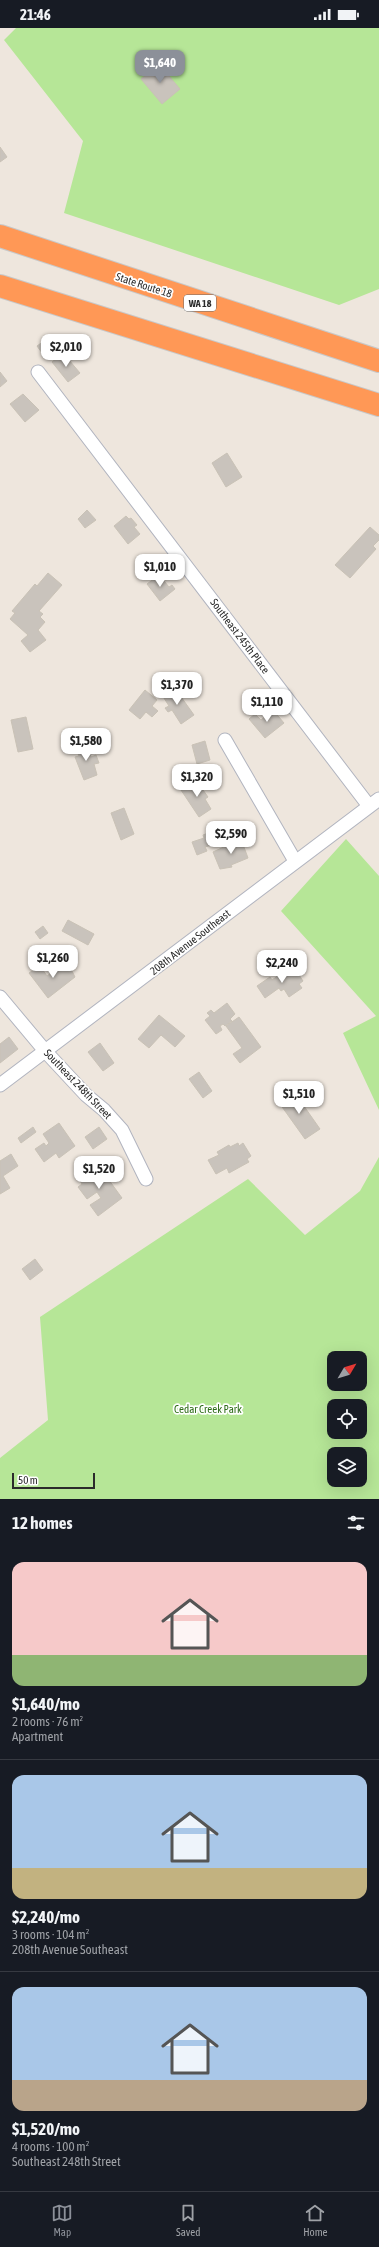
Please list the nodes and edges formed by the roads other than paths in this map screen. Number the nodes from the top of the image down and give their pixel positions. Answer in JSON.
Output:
{"nodes":[{"id":1,"x":0,"y":236,"type":"edge"},
{"id":2,"x":0,"y":286,"type":"edge"},
{"id":3,"x":379,"y":361,"type":"edge"},
{"id":4,"x":38,"y":372,"type":"dead end"},
{"id":5,"x":379,"y":405,"type":"edge"},
{"id":6,"x":224,"y":740,"type":"dead end"},
{"id":7,"x":374,"y":802,"type":"edge"},
{"id":8,"x":295,"y":861,"type":"junction"},
{"id":9,"x":0,"y":997,"type":"edge"},
{"id":10,"x":46,"y":1052,"type":"junction"},
{"id":11,"x":0,"y":1086,"type":"edge"},
{"id":12,"x":146,"y":1179,"type":"dead end"}],
"edges":[{"from":1,"to":3,"type":"highway","name":"State Route 18","number":"WA 18"},
{"from":2,"to":5,"type":"highway"},
{"from":4,"to":7,"type":"street","name":"Southeast 245th Place"},
{"from":6,"to":8,"type":"street"},
{"from":7,"to":8,"type":"street","name":"208th Avenue Southeast"},
{"from":8,"to":10,"type":"street","name":"208th Avenue Southeast"},
{"from":9,"to":10,"type":"street","name":"Southeast 248th Street"},
{"from":10,"to":11,"type":"street","name":"208th Avenue Southeast"},
{"from":10,"to":12,"type":"street","name":"Southeast 248th Street"}]}
